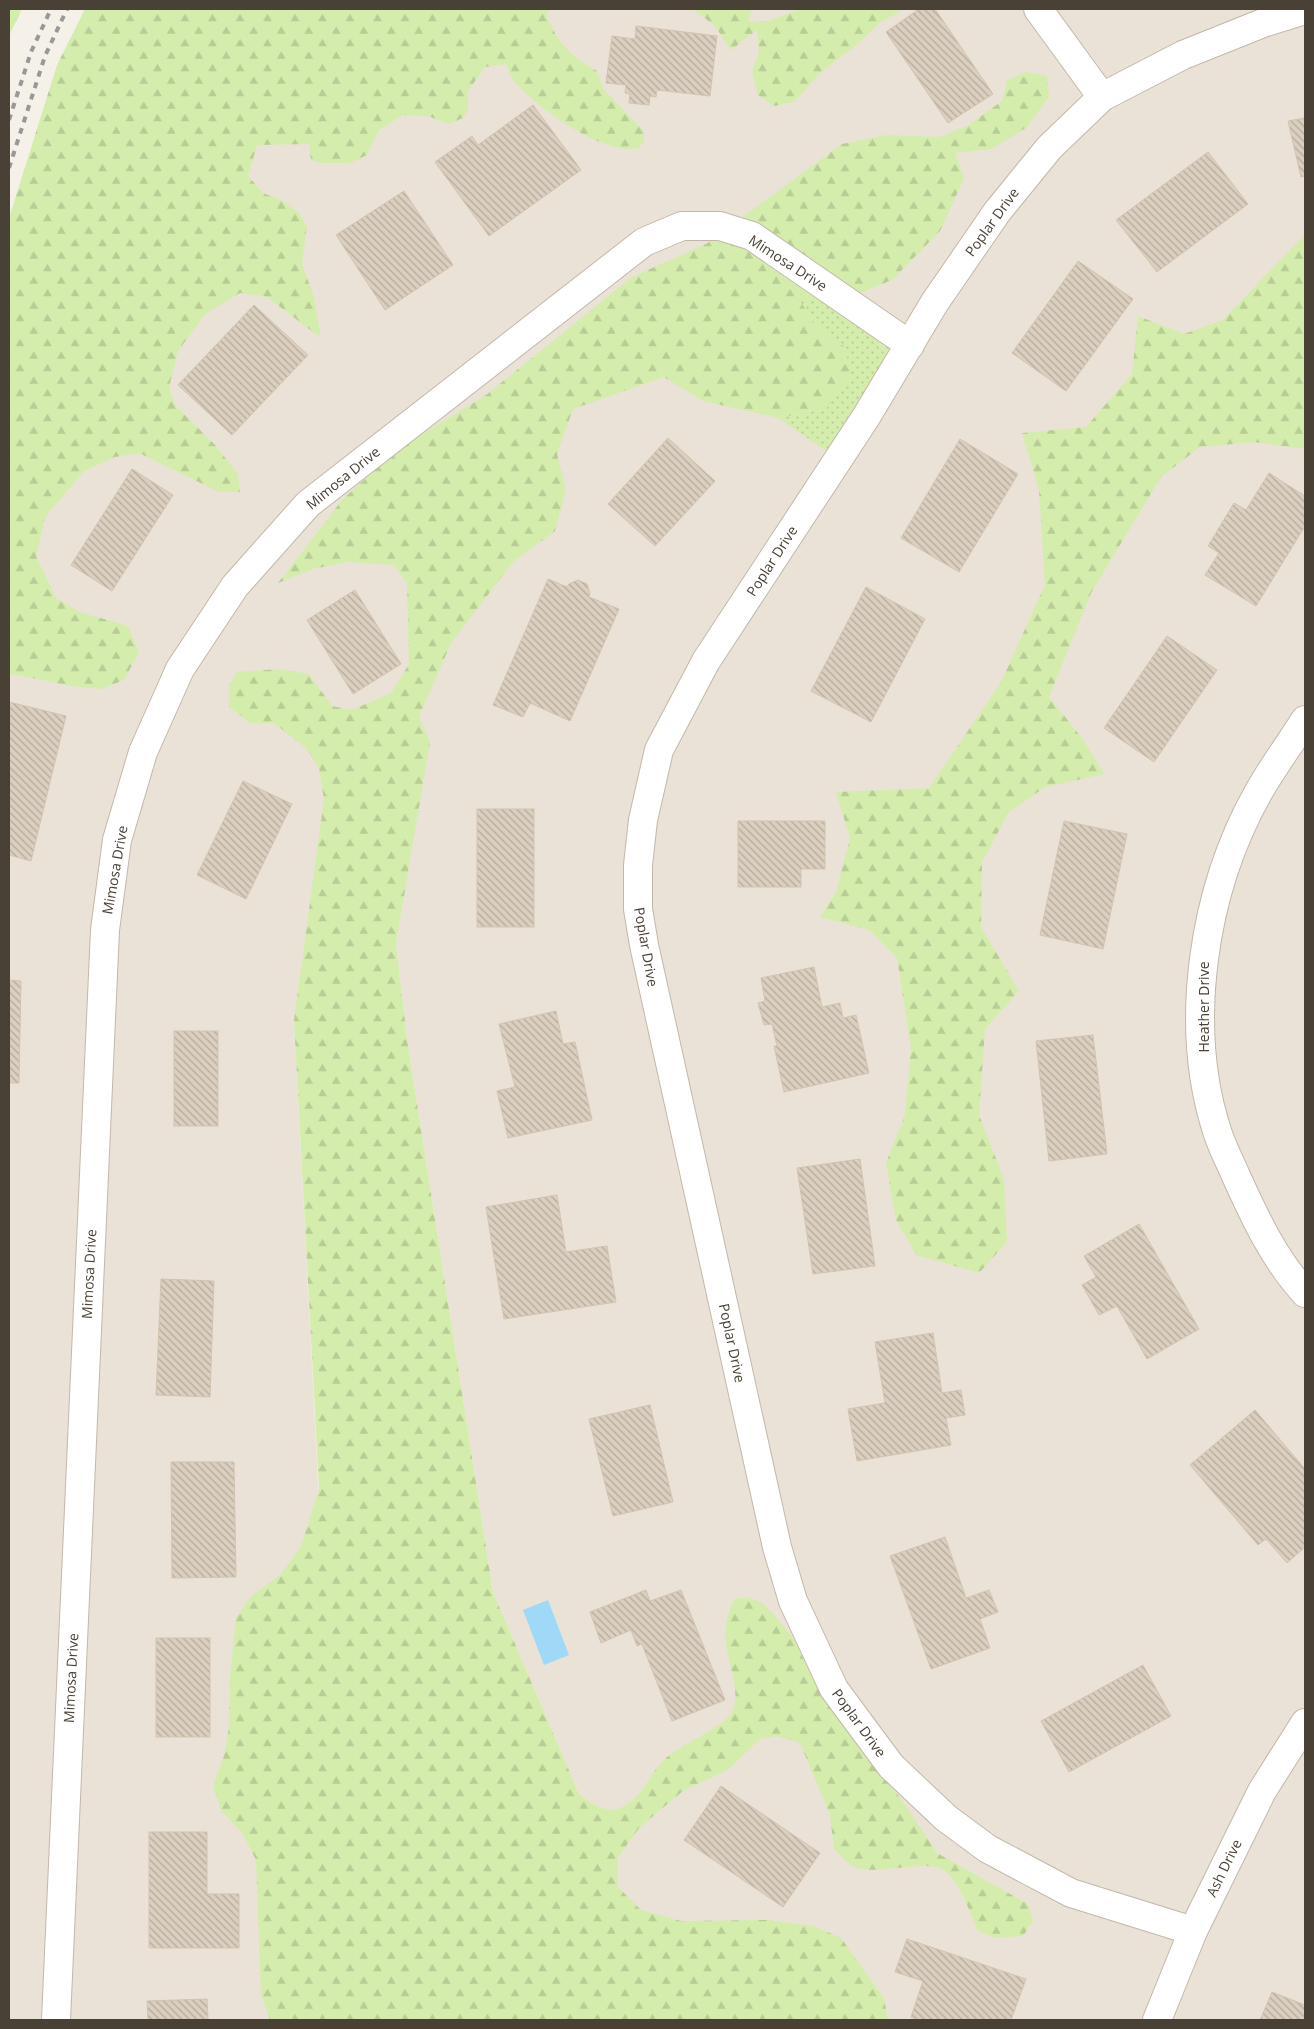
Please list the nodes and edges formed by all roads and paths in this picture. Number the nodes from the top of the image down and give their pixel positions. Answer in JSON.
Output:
{"nodes":[{"id":1,"x":1038,"y":9,"type":"edge"},
{"id":2,"x":1305,"y":10,"type":"edge"},
{"id":3,"x":1102,"y":97,"type":"junction"},
{"id":4,"x":910,"y":345,"type":"junction"},
{"id":5,"x":1305,"y":720,"type":"edge"},
{"id":6,"x":1305,"y":1293,"type":"edge"},
{"id":7,"x":1305,"y":1723,"type":"edge"},
{"id":8,"x":1193,"y":1931,"type":"junction"},
{"id":9,"x":56,"y":2020,"type":"edge"},
{"id":10,"x":1157,"y":2020,"type":"edge"}],
"edges":[{"from":1,"to":3,"type":"street"},
{"from":2,"to":3,"type":"street","name":"Poplar Drive"},
{"from":3,"to":4,"type":"street","name":"Poplar Drive"},
{"from":4,"to":8,"type":"street","name":"Poplar Drive"},
{"from":4,"to":9,"type":"street","name":"Mimosa Drive"},
{"from":5,"to":6,"type":"street","name":"Heather Drive"},
{"from":7,"to":8,"type":"street","name":"Ash Drive"},
{"from":8,"to":10,"type":"street","name":"Ash Drive"}]}
